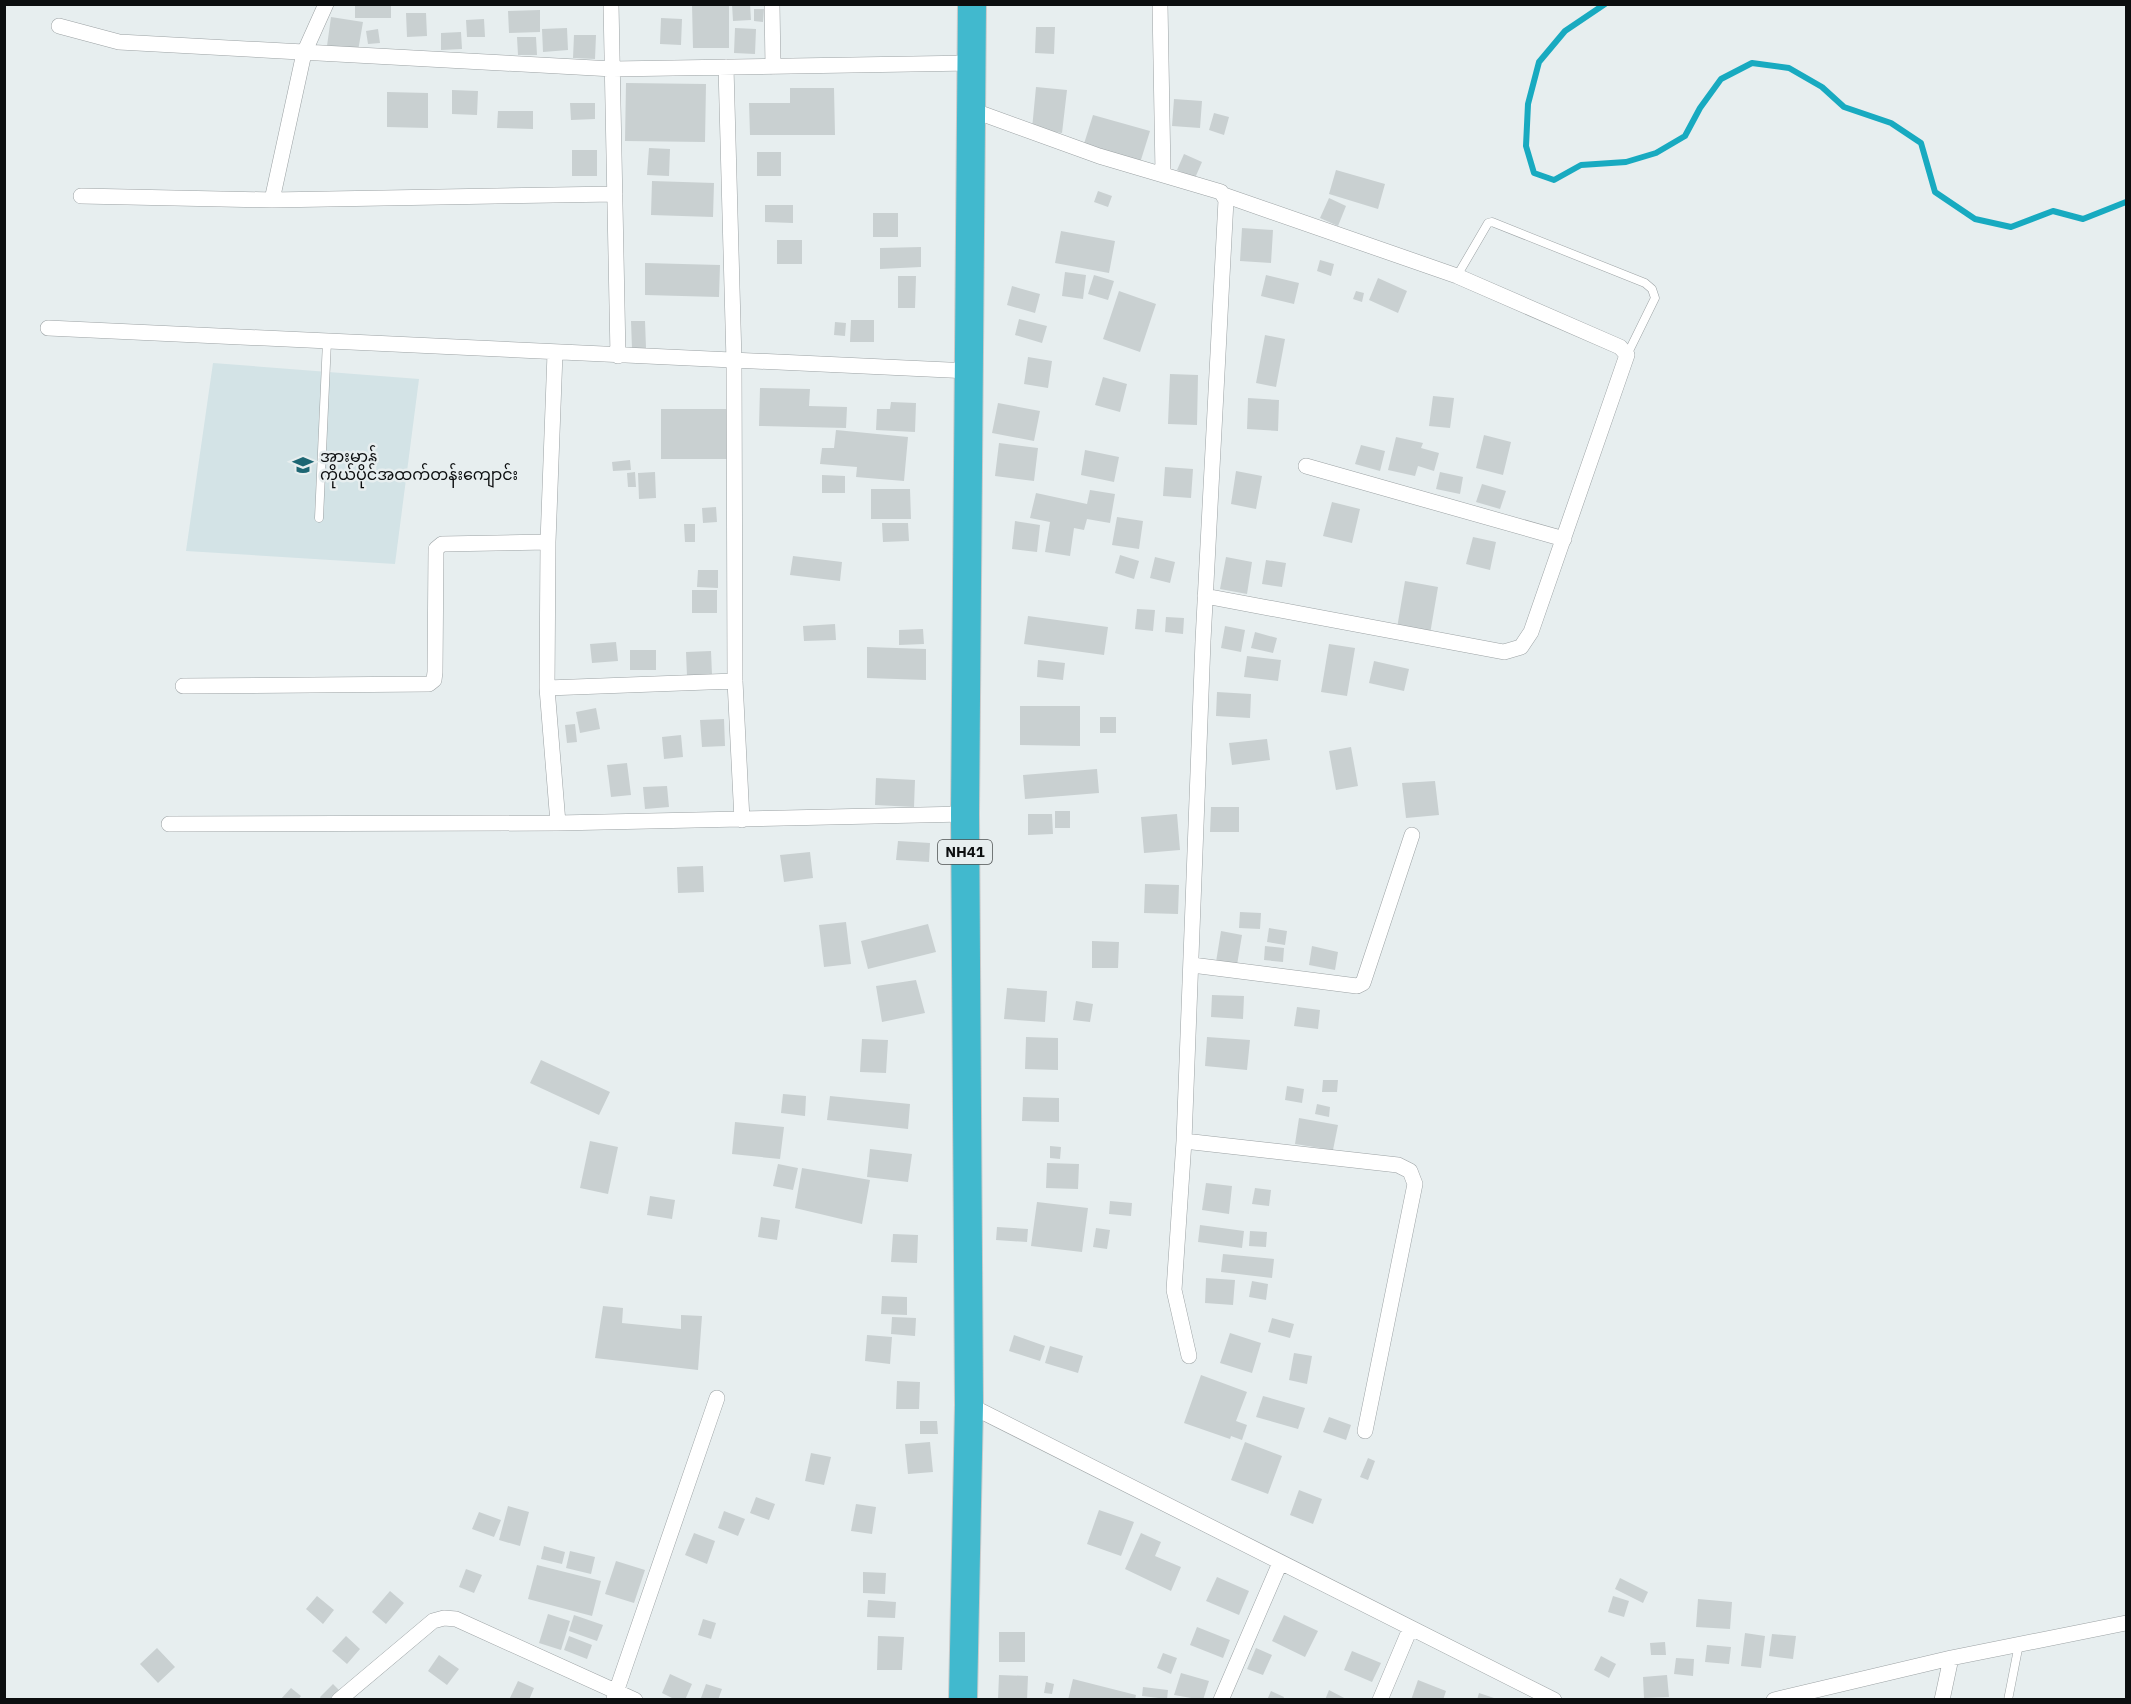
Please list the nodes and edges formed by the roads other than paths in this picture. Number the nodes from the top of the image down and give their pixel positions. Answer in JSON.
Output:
{"nodes":[{"id":1,"x":326,"y":4,"type":"edge"},
{"id":2,"x":611,"y":4,"type":"edge"},
{"id":3,"x":772,"y":4,"type":"edge"},
{"id":4,"x":972,"y":4,"type":"edge"},
{"id":5,"x":1160,"y":4,"type":"edge"},
{"id":6,"x":59,"y":26,"type":"dead end"},
{"id":7,"x":304,"y":53,"type":"junction"},
{"id":8,"x":972,"y":63,"type":"junction"},
{"id":9,"x":726,"y":67,"type":"junction"},
{"id":10,"x":773,"y":67,"type":"junction"},
{"id":11,"x":613,"y":69,"type":"junction"},
{"id":12,"x":972,"y":110,"type":"junction"},
{"id":13,"x":1163,"y":173,"type":"junction"},
{"id":14,"x":615,"y":194,"type":"junction"},
{"id":15,"x":1224,"y":195,"type":"junction"},
{"id":16,"x":81,"y":196,"type":"dead end"},
{"id":17,"x":272,"y":200,"type":"junction"},
{"id":18,"x":1457,"y":276,"type":"junction"},
{"id":19,"x":48,"y":328,"type":"dead end"},
{"id":20,"x":327,"y":341,"type":"junction"},
{"id":21,"x":555,"y":352,"type":"junction"},
{"id":22,"x":618,"y":356,"type":"junction"},
{"id":23,"x":1627,"y":356,"type":"junction"},
{"id":24,"x":734,"y":361,"type":"junction"},
{"id":25,"x":970,"y":371,"type":"junction"},
{"id":26,"x":1306,"y":466,"type":"dead end"},
{"id":27,"x":319,"y":518,"type":"dead end"},
{"id":28,"x":1564,"y":539,"type":"junction"},
{"id":29,"x":548,"y":542,"type":"junction"},
{"id":30,"x":1205,"y":596,"type":"junction"},
{"id":31,"x":735,"y":681,"type":"junction"},
{"id":32,"x":183,"y":686,"type":"dead end"},
{"id":33,"x":547,"y":688,"type":"junction"},
{"id":34,"x":965,"y":814,"type":"junction"},
{"id":35,"x":742,"y":820,"type":"junction"},
{"id":36,"x":558,"y":823,"type":"junction"},
{"id":37,"x":169,"y":824,"type":"dead end"},
{"id":38,"x":1412,"y":835,"type":"dead end"},
{"id":39,"x":1192,"y":965,"type":"junction"},
{"id":40,"x":1184,"y":1141,"type":"junction"},
{"id":41,"x":1189,"y":1356,"type":"dead end"},
{"id":42,"x":717,"y":1398,"type":"dead end"},
{"id":43,"x":969,"y":1404,"type":"junction"},
{"id":44,"x":1365,"y":1431,"type":"dead end"},
{"id":45,"x":1280,"y":1563,"type":"junction"},
{"id":46,"x":2127,"y":1623,"type":"edge"},
{"id":47,"x":1410,"y":1629,"type":"junction"},
{"id":48,"x":2019,"y":1644,"type":"junction"},
{"id":49,"x":1951,"y":1658,"type":"junction"},
{"id":50,"x":615,"y":1695,"type":"edge"},
{"id":51,"x":1531,"y":1695,"type":"edge"},
{"id":52,"x":339,"y":1700,"type":"edge"},
{"id":53,"x":635,"y":1700,"type":"edge"},
{"id":54,"x":963,"y":1700,"type":"edge"},
{"id":55,"x":1221,"y":1700,"type":"edge"},
{"id":56,"x":1380,"y":1700,"type":"edge"},
{"id":57,"x":1554,"y":1700,"type":"edge"},
{"id":58,"x":1774,"y":1700,"type":"edge"},
{"id":59,"x":1942,"y":1700,"type":"edge"},
{"id":60,"x":2008,"y":1700,"type":"edge"}],
"edges":[{"from":1,"to":7,"type":"street"},
{"from":2,"to":11,"type":"street"},
{"from":3,"to":10,"type":"street"},
{"from":4,"to":8,"type":"highway","number":"NH41"},
{"from":5,"to":13,"type":"street"},
{"from":6,"to":7,"type":"street"},
{"from":7,"to":11,"type":"street"},
{"from":7,"to":17,"type":"street"},
{"from":8,"to":10,"type":"street"},
{"from":8,"to":12,"type":"highway","number":"NH41"},
{"from":9,"to":10,"type":"street"},
{"from":9,"to":11,"type":"street"},
{"from":9,"to":24,"type":"street"},
{"from":11,"to":14,"type":"street"},
{"from":12,"to":13,"type":"street"},
{"from":12,"to":25,"type":"highway","number":"NH41"},
{"from":13,"to":15,"type":"street"},
{"from":14,"to":17,"type":"street"},
{"from":14,"to":22,"type":"street"},
{"from":15,"to":18,"type":"street"},
{"from":15,"to":30,"type":"street"},
{"from":16,"to":17,"type":"street"},
{"from":18,"to":23,"type":"street"},
{"from":18,"to":23,"type":"lane"},
{"from":19,"to":20,"type":"street"},
{"from":20,"to":21,"type":"street"},
{"from":20,"to":27,"type":"lane"},
{"from":21,"to":22,"type":"street"},
{"from":21,"to":29,"type":"street"},
{"from":22,"to":24,"type":"street"},
{"from":23,"to":28,"type":"street"},
{"from":24,"to":25,"type":"street"},
{"from":24,"to":31,"type":"street"},
{"from":25,"to":34,"type":"highway","number":"NH41"},
{"from":26,"to":28,"type":"street"},
{"from":28,"to":30,"type":"street"},
{"from":29,"to":32,"type":"street"},
{"from":29,"to":33,"type":"street"},
{"from":30,"to":39,"type":"street"},
{"from":31,"to":33,"type":"street"},
{"from":31,"to":35,"type":"street"},
{"from":33,"to":36,"type":"street"},
{"from":34,"to":35,"type":"street"},
{"from":34,"to":43,"type":"highway","number":"NH41"},
{"from":35,"to":36,"type":"street"},
{"from":36,"to":37,"type":"street"},
{"from":38,"to":39,"type":"street"},
{"from":39,"to":40,"type":"street"},
{"from":40,"to":41,"type":"street"},
{"from":40,"to":44,"type":"street"},
{"from":42,"to":50,"type":"street"},
{"from":43,"to":45,"type":"street"},
{"from":43,"to":54,"type":"highway","number":"NH41"},
{"from":45,"to":47,"type":"street"},
{"from":45,"to":55,"type":"street"},
{"from":46,"to":48,"type":"street"},
{"from":47,"to":51,"type":"street"},
{"from":47,"to":56,"type":"street"},
{"from":48,"to":49,"type":"street"},
{"from":48,"to":60,"type":"lane"},
{"from":49,"to":58,"type":"street"},
{"from":49,"to":59,"type":"street"},
{"from":50,"to":52,"type":"street"},
{"from":50,"to":53,"type":"street"},
{"from":51,"to":57,"type":"street"}]}
